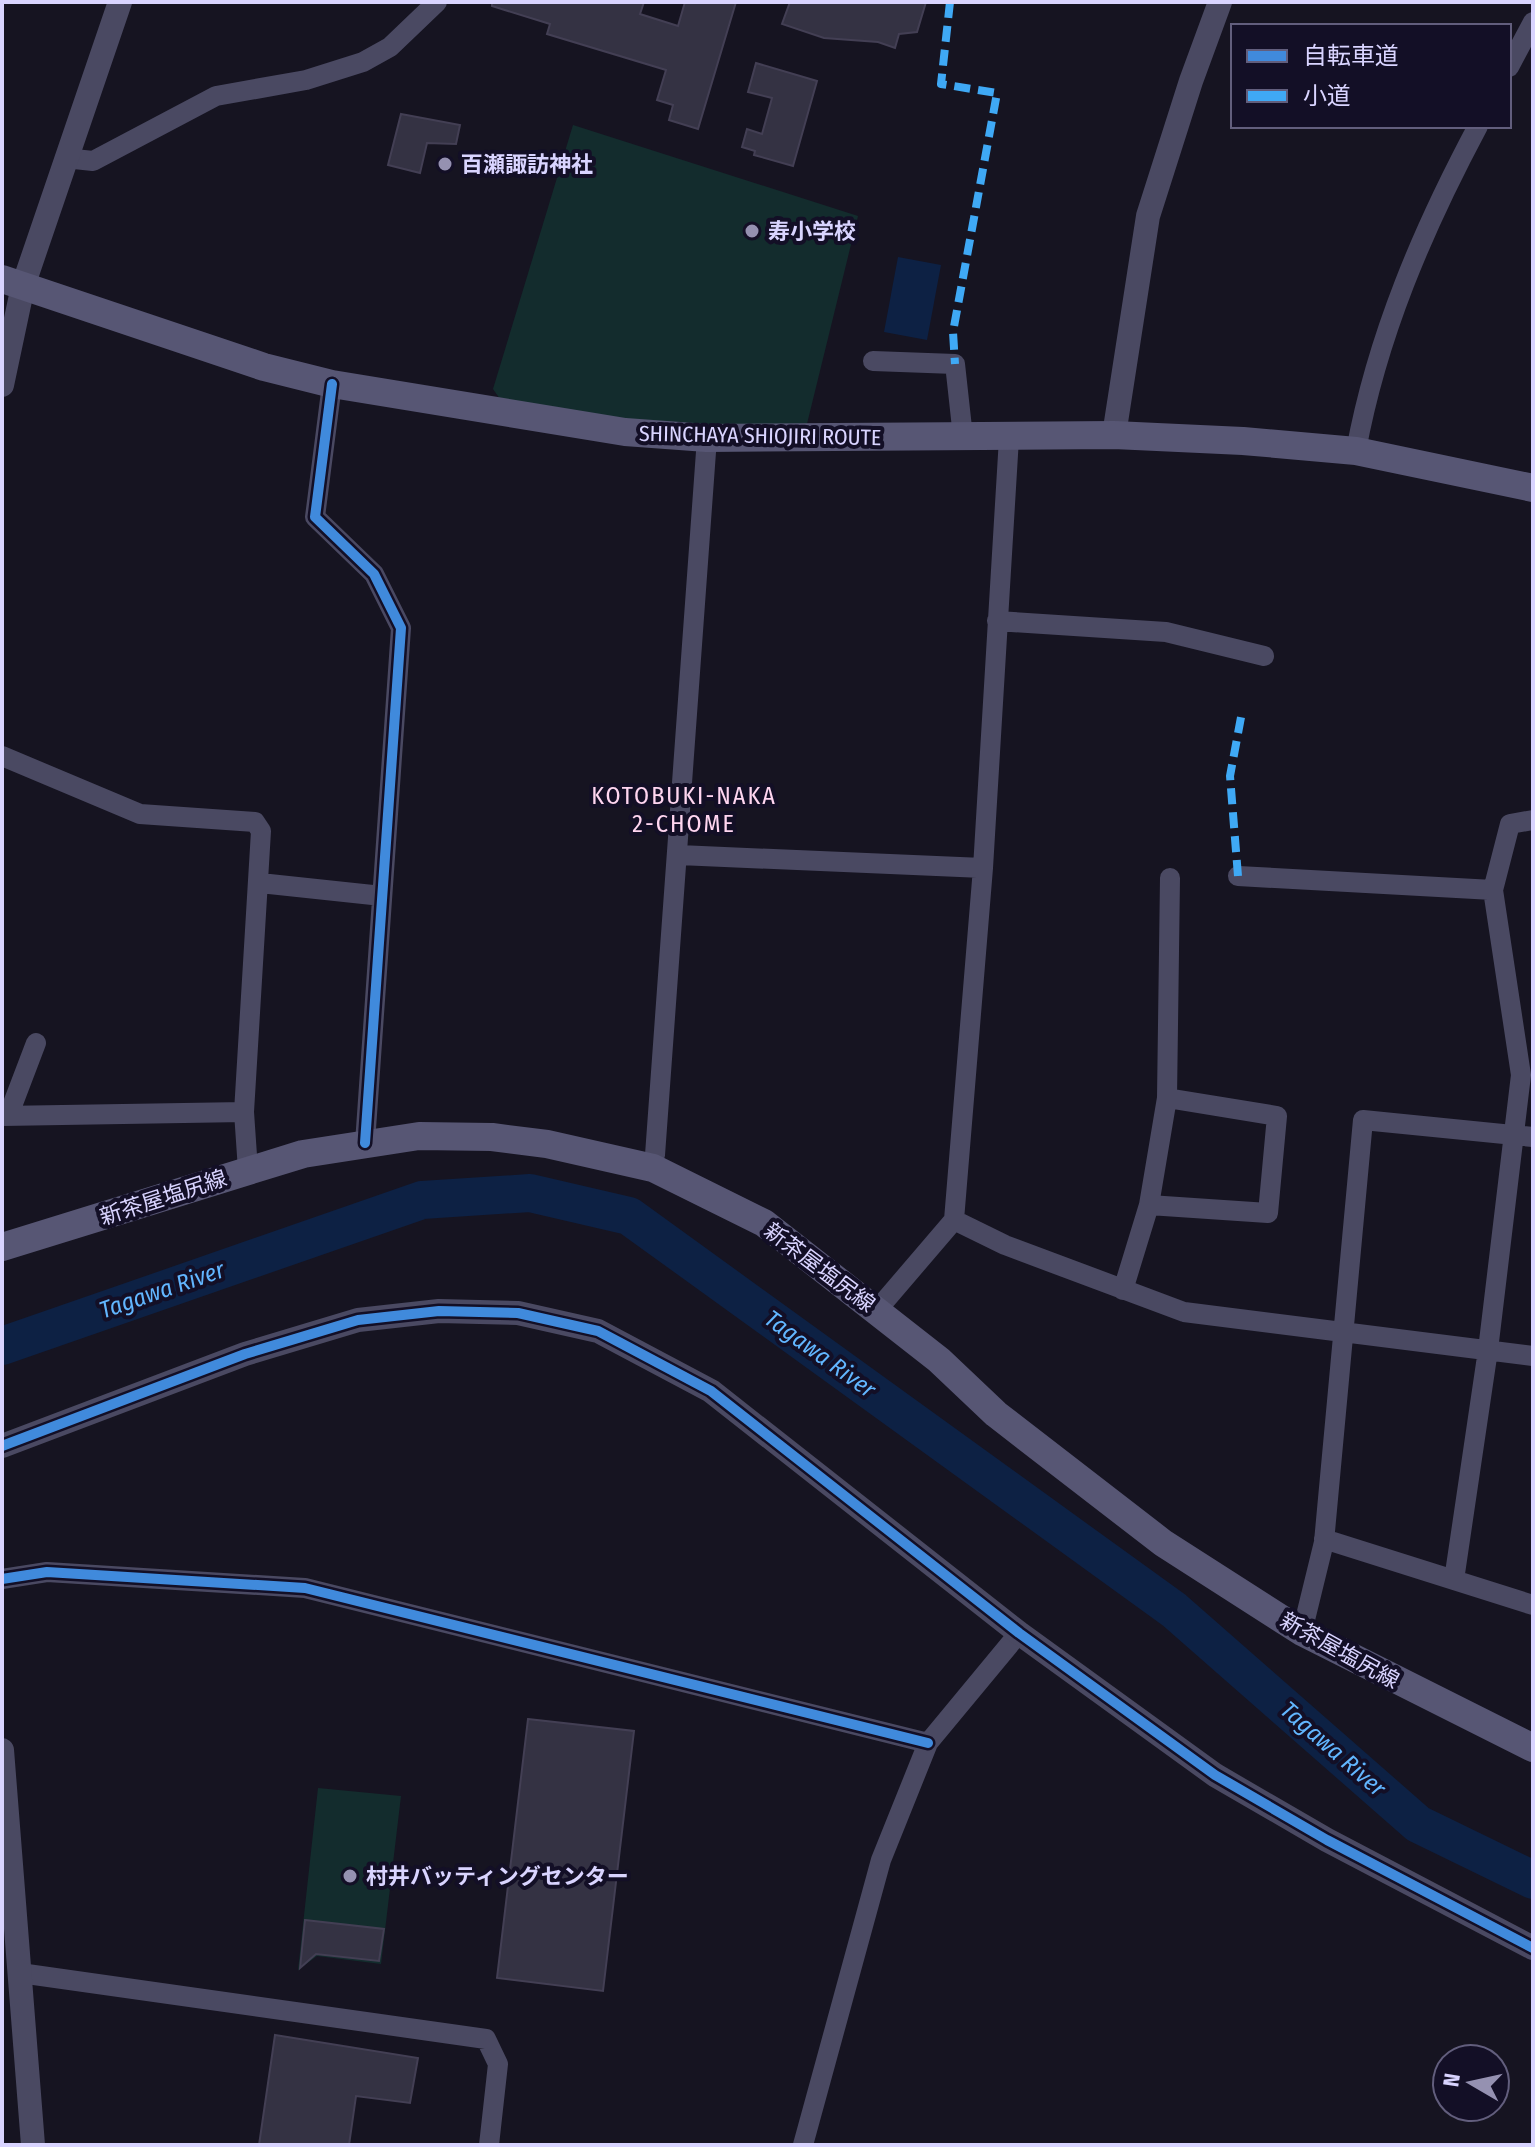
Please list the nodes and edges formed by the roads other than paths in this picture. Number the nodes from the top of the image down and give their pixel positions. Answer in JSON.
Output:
{"nodes":[{"id":1,"x":120,"y":2,"type":"edge"},
{"id":2,"x":437,"y":2,"type":"edge"},
{"id":3,"x":1220,"y":2,"type":"edge"},
{"id":4,"x":1533,"y":22,"type":"edge"},
{"id":5,"x":1511,"y":63,"type":"edge"},
{"id":6,"x":1477,"y":128,"type":"edge"},
{"id":7,"x":65,"y":158,"type":"junction"},
{"id":8,"x":13,"y":283,"type":"edge"},
{"id":9,"x":873,"y":361,"type":"dead end"},
{"id":10,"x":332,"y":384,"type":"junction"},
{"id":11,"x":2,"y":385,"type":"edge"},
{"id":12,"x":1114,"y":435,"type":"junction"},
{"id":13,"x":963,"y":437,"type":"junction"},
{"id":14,"x":707,"y":438,"type":"junction"},
{"id":15,"x":1009,"y":438,"type":"junction"},
{"id":16,"x":1356,"y":451,"type":"junction"},
{"id":17,"x":1533,"y":488,"type":"edge"},
{"id":18,"x":997,"y":621,"type":"junction"},
{"id":19,"x":1264,"y":656,"type":"dead end"},
{"id":20,"x":2,"y":756,"type":"edge"},
{"id":21,"x":1533,"y":820,"type":"edge"},
{"id":22,"x":679,"y":855,"type":"junction"},
{"id":23,"x":983,"y":868,"type":"junction"},
{"id":24,"x":1238,"y":876,"type":"dead end"},
{"id":25,"x":1170,"y":878,"type":"dead end"},
{"id":26,"x":260,"y":883,"type":"junction"},
{"id":27,"x":1493,"y":890,"type":"junction"},
{"id":28,"x":382,"y":896,"type":"junction"},
{"id":29,"x":36,"y":1043,"type":"dead end"},
{"id":30,"x":1167,"y":1098,"type":"junction"},
{"id":31,"x":244,"y":1112,"type":"junction"},
{"id":32,"x":6,"y":1115,"type":"edge"},
{"id":33,"x":1512,"y":1135,"type":"junction"},
{"id":34,"x":1533,"y":1137,"type":"edge"},
{"id":35,"x":365,"y":1143,"type":"junction"},
{"id":36,"x":655,"y":1155,"type":"dead end"},
{"id":37,"x":248,"y":1170,"type":"junction"},
{"id":38,"x":1149,"y":1205,"type":"junction"},
{"id":39,"x":954,"y":1220,"type":"junction"},
{"id":40,"x":2,"y":1247,"type":"edge"},
{"id":41,"x":1123,"y":1290,"type":"junction"},
{"id":42,"x":877,"y":1310,"type":"junction"},
{"id":43,"x":1345,"y":1330,"type":"junction"},
{"id":44,"x":1488,"y":1350,"type":"junction"},
{"id":45,"x":1533,"y":1356,"type":"edge"},
{"id":46,"x":2,"y":1446,"type":"edge"},
{"id":47,"x":1324,"y":1539,"type":"junction"},
{"id":48,"x":2,"y":1579,"type":"edge"},
{"id":49,"x":1454,"y":1580,"type":"junction"},
{"id":50,"x":1533,"y":1605,"type":"edge"},
{"id":51,"x":1302,"y":1632,"type":"junction"},
{"id":52,"x":1019,"y":1633,"type":"junction"},
{"id":53,"x":928,"y":1743,"type":"junction"},
{"id":54,"x":1533,"y":1748,"type":"edge"},
{"id":55,"x":2,"y":1750,"type":"edge"},
{"id":56,"x":10,"y":1944,"type":"edge"},
{"id":57,"x":1533,"y":1948,"type":"edge"},
{"id":58,"x":20,"y":1973,"type":"junction"},
{"id":59,"x":33,"y":2145,"type":"edge"},
{"id":60,"x":489,"y":2145,"type":"edge"},
{"id":61,"x":803,"y":2145,"type":"edge"}],
"edges":[{"from":1,"to":7,"type":"street"},
{"from":2,"to":7,"type":"street"},
{"from":3,"to":12,"type":"street"},
{"from":4,"to":5,"type":"street"},
{"from":6,"to":16,"type":"street"},
{"from":7,"to":8,"type":"street"},
{"from":8,"to":10,"type":"main road","name":"SHINCHAYA SHIOJIRI ROUTE"},
{"from":8,"to":11,"type":"street"},
{"from":9,"to":13,"type":"street"},
{"from":10,"to":14,"type":"main road","name":"SHINCHAYA SHIOJIRI ROUTE"},
{"from":10,"to":28,"type":"street"},
{"from":12,"to":15,"type":"main road","name":"SHINCHAYA SHIOJIRI ROUTE"},
{"from":12,"to":16,"type":"main road","name":"SHINCHAYA SHIOJIRI ROUTE"},
{"from":13,"to":14,"type":"main road","name":"SHINCHAYA SHIOJIRI ROUTE"},
{"from":13,"to":15,"type":"main road","name":"SHINCHAYA SHIOJIRI ROUTE"},
{"from":14,"to":22,"type":"street"},
{"from":15,"to":18,"type":"street"},
{"from":16,"to":17,"type":"main road","name":"SHINCHAYA SHIOJIRI ROUTE"},
{"from":18,"to":19,"type":"street"},
{"from":18,"to":23,"type":"street"},
{"from":20,"to":26,"type":"street"},
{"from":21,"to":27,"type":"street"},
{"from":22,"to":23,"type":"street"},
{"from":22,"to":36,"type":"street"},
{"from":23,"to":39,"type":"street"},
{"from":24,"to":27,"type":"street"},
{"from":25,"to":30,"type":"street"},
{"from":26,"to":28,"type":"street"},
{"from":26,"to":31,"type":"street"},
{"from":27,"to":33,"type":"street"},
{"from":28,"to":35,"type":"street"},
{"from":29,"to":32,"type":"street"},
{"from":30,"to":38,"type":"street"},
{"from":30,"to":38,"type":"street"},
{"from":31,"to":32,"type":"street"},
{"from":31,"to":37,"type":"street"},
{"from":33,"to":34,"type":"street"},
{"from":33,"to":43,"type":"street"},
{"from":33,"to":44,"type":"street"},
{"from":35,"to":37,"type":"main road","name":"新茶屋塩尻線"},
{"from":35,"to":42,"type":"main road","name":"新茶屋塩尻線"},
{"from":37,"to":40,"type":"main road","name":"新茶屋塩尻線"},
{"from":38,"to":41,"type":"street"},
{"from":39,"to":41,"type":"street"},
{"from":39,"to":42,"type":"street"},
{"from":41,"to":43,"type":"street"},
{"from":42,"to":51,"type":"main road","name":"新茶屋塩尻線"},
{"from":43,"to":44,"type":"street"},
{"from":43,"to":47,"type":"street"},
{"from":44,"to":45,"type":"street"},
{"from":44,"to":49,"type":"street"},
{"from":46,"to":52,"type":"street"},
{"from":47,"to":49,"type":"street"},
{"from":47,"to":51,"type":"street"},
{"from":48,"to":53,"type":"street"},
{"from":49,"to":50,"type":"street"},
{"from":51,"to":54,"type":"main road","name":"新茶屋塩尻線"},
{"from":52,"to":53,"type":"street"},
{"from":52,"to":57,"type":"street"},
{"from":53,"to":61,"type":"street"},
{"from":55,"to":56,"type":"street"},
{"from":56,"to":58,"type":"street"},
{"from":58,"to":59,"type":"street"},
{"from":58,"to":60,"type":"street"}]}
